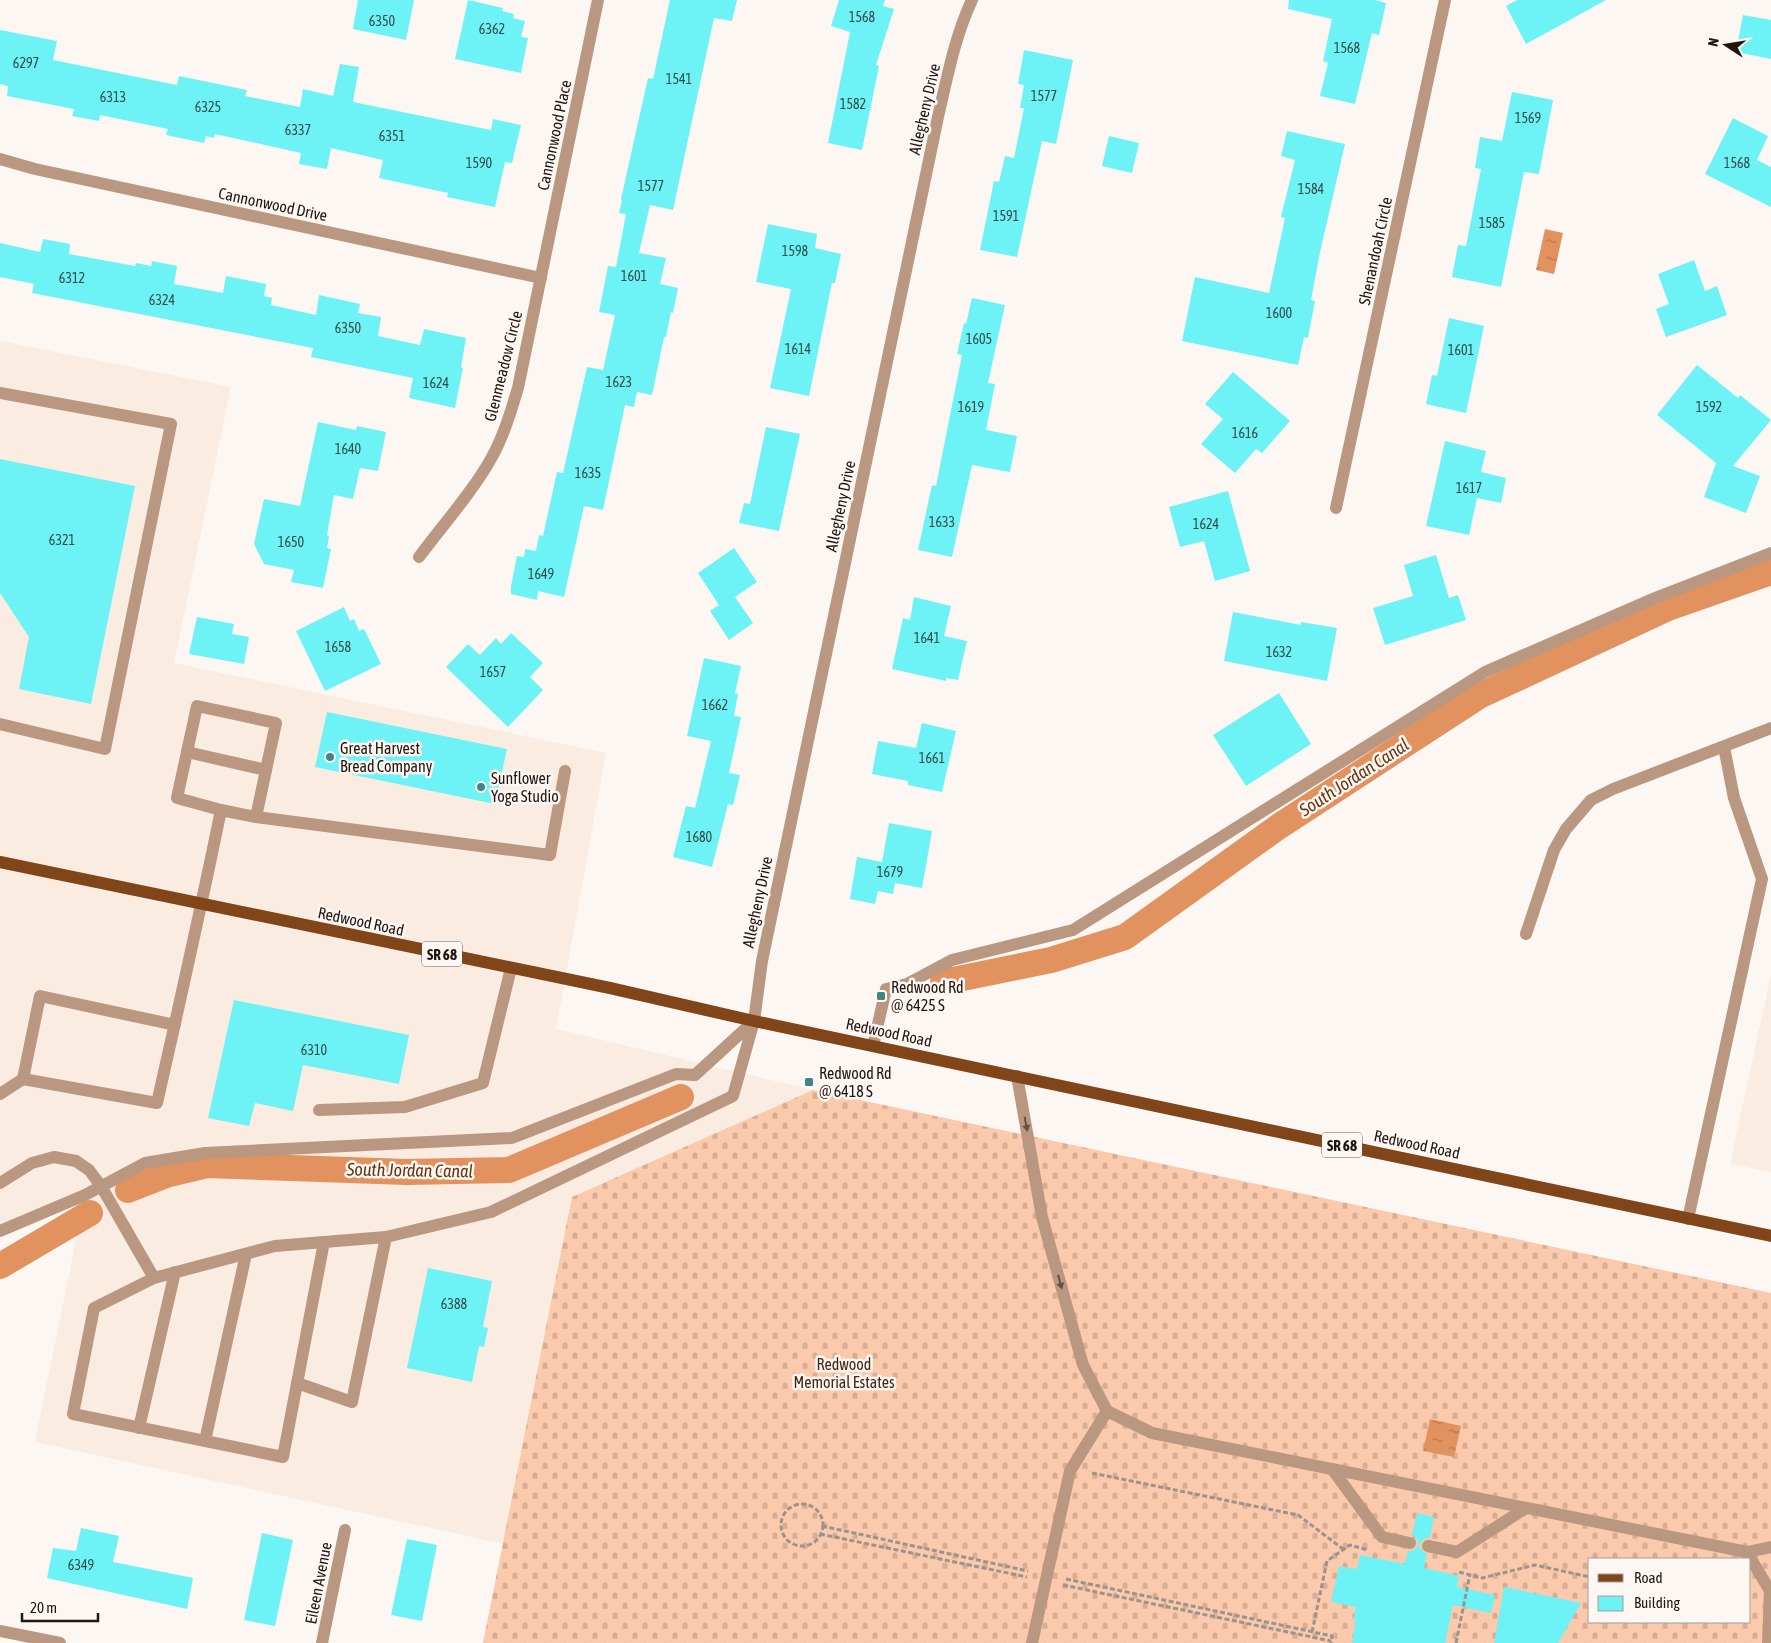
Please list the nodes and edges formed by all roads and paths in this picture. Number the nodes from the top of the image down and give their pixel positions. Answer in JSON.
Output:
{"nodes":[{"id":1,"x":598,"y":0,"type":"edge"},
{"id":2,"x":972,"y":0,"type":"edge"},
{"id":3,"x":1445,"y":0,"type":"edge"},
{"id":4,"x":0,"y":159,"type":"edge"},
{"id":5,"x":541,"y":278,"type":"junction"},
{"id":6,"x":0,"y":393,"type":"edge"},
{"id":7,"x":1336,"y":508,"type":"dead end"},
{"id":8,"x":1771,"y":553,"type":"edge"},
{"id":9,"x":418,"y":556,"type":"dead end"},
{"id":10,"x":0,"y":724,"type":"edge"},
{"id":11,"x":1771,"y":728,"type":"edge"},
{"id":12,"x":1724,"y":746,"type":"junction"},
{"id":13,"x":187,"y":752,"type":"junction"},
{"id":14,"x":266,"y":770,"type":"junction"},
{"id":15,"x":565,"y":771,"type":"dead end"},
{"id":16,"x":221,"y":810,"type":"junction"},
{"id":17,"x":256,"y":817,"type":"junction"},
{"id":18,"x":0,"y":862,"type":"edge"},
{"id":19,"x":201,"y":905,"type":"junction"},
{"id":20,"x":1526,"y":934,"type":"dead end"},
{"id":21,"x":511,"y":968,"type":"junction"},
{"id":22,"x":754,"y":1021,"type":"junction"},
{"id":23,"x":175,"y":1025,"type":"junction"},
{"id":24,"x":873,"y":1046,"type":"junction"},
{"id":25,"x":1017,"y":1076,"type":"junction"},
{"id":26,"x":23,"y":1079,"type":"junction"},
{"id":27,"x":0,"y":1094,"type":"edge"},
{"id":28,"x":319,"y":1110,"type":"dead end"},
{"id":29,"x":0,"y":1183,"type":"edge"},
{"id":30,"x":101,"y":1186,"type":"junction"},
{"id":31,"x":1688,"y":1219,"type":"junction"},
{"id":32,"x":0,"y":1231,"type":"edge"},
{"id":33,"x":1771,"y":1236,"type":"edge"},
{"id":34,"x":386,"y":1237,"type":"junction"},
{"id":35,"x":324,"y":1242,"type":"junction"},
{"id":36,"x":246,"y":1254,"type":"junction"},
{"id":37,"x":175,"y":1272,"type":"junction"},
{"id":38,"x":154,"y":1278,"type":"junction"},
{"id":39,"x":297,"y":1383,"type":"junction"},
{"id":40,"x":1107,"y":1411,"type":"junction"},
{"id":41,"x":139,"y":1428,"type":"junction"},
{"id":42,"x":205,"y":1441,"type":"junction"},
{"id":43,"x":1071,"y":1469,"type":"junction"},
{"id":44,"x":1332,"y":1469,"type":"junction"},
{"id":45,"x":1526,"y":1508,"type":"junction"},
{"id":46,"x":822,"y":1526,"type":"junction"},
{"id":47,"x":345,"y":1530,"type":"dead end"},
{"id":48,"x":820,"y":1534,"type":"junction"},
{"id":49,"x":1410,"y":1543,"type":"dead end"},
{"id":50,"x":1428,"y":1546,"type":"dead end"},
{"id":51,"x":1771,"y":1546,"type":"edge"},
{"id":52,"x":1343,"y":1548,"type":"junction"},
{"id":53,"x":1368,"y":1550,"type":"dead end"},
{"id":54,"x":1747,"y":1552,"type":"junction"},
{"id":55,"x":1751,"y":1558,"type":"edge"},
{"id":56,"x":1751,"y":1559,"type":"edge"},
{"id":57,"x":1452,"y":1570,"type":"dead end"},
{"id":58,"x":1470,"y":1574,"type":"junction"},
{"id":59,"x":1588,"y":1577,"type":"edge"},
{"id":60,"x":1046,"y":1578,"type":"junction"},
{"id":61,"x":0,"y":1631,"type":"edge"},
{"id":62,"x":1312,"y":1632,"type":"junction"},
{"id":63,"x":1331,"y":1642,"type":"edge"},
{"id":64,"x":60,"y":1643,"type":"edge"},
{"id":65,"x":322,"y":1643,"type":"edge"},
{"id":66,"x":1032,"y":1643,"type":"edge"},
{"id":67,"x":1456,"y":1643,"type":"edge"},
{"id":68,"x":1768,"y":1643,"type":"edge"}],
"edges":[{"from":1,"to":5,"type":"street","name":"Cannonwood Place"},
{"from":2,"to":22,"type":"street","name":"Allegheny Drive"},
{"from":3,"to":7,"type":"street","name":"Shenandoah Circle"},
{"from":4,"to":5,"type":"street","name":"Cannonwood Drive"},
{"from":5,"to":9,"type":"street","name":"Glenmeadow Circle"},
{"from":6,"to":10,"type":"street"},
{"from":8,"to":24,"type":"street"},
{"from":11,"to":12,"type":"street"},
{"from":12,"to":20,"type":"street"},
{"from":12,"to":31,"type":"street"},
{"from":13,"to":14,"type":"street"},
{"from":13,"to":14,"type":"street"},
{"from":13,"to":16,"type":"street"},
{"from":14,"to":17,"type":"street"},
{"from":15,"to":17,"type":"street"},
{"from":16,"to":17,"type":"street"},
{"from":16,"to":19,"type":"street"},
{"from":18,"to":19,"type":"main road","name":"Redwood Road","number":"SR 68"},
{"from":19,"to":21,"type":"main road","name":"Redwood Road","number":"SR 68"},
{"from":19,"to":23,"type":"street"},
{"from":21,"to":22,"type":"main road","name":"Redwood Road","number":"SR 68"},
{"from":21,"to":28,"type":"street"},
{"from":22,"to":24,"type":"main road","name":"Redwood Road","number":"SR 68"},
{"from":22,"to":30,"type":"street"},
{"from":22,"to":34,"type":"street","name":"Allegheny Drive"},
{"from":23,"to":26,"type":"street"},
{"from":23,"to":26,"type":"street"},
{"from":24,"to":25,"type":"main road","name":"Redwood Road","number":"SR 68"},
{"from":25,"to":31,"type":"main road","name":"Redwood Road","number":"SR 68"},
{"from":25,"to":40,"type":"street","one_way":true},
{"from":26,"to":27,"type":"street"},
{"from":29,"to":30,"type":"street"},
{"from":30,"to":32,"type":"street"},
{"from":30,"to":38,"type":"street"},
{"from":31,"to":33,"type":"main road","name":"Redwood Road","number":"SR 68"},
{"from":34,"to":35,"type":"street","name":"Allegheny Drive"},
{"from":34,"to":39,"type":"street"},
{"from":35,"to":36,"type":"street","name":"Allegheny Drive"},
{"from":35,"to":39,"type":"street"},
{"from":36,"to":37,"type":"street","name":"Allegheny Drive"},
{"from":36,"to":42,"type":"street"},
{"from":37,"to":38,"type":"street","name":"Allegheny Drive"},
{"from":37,"to":41,"type":"street"},
{"from":38,"to":41,"type":"street","name":"Allegheny Drive"},
{"from":39,"to":42,"type":"street"},
{"from":40,"to":43,"type":"street"},
{"from":40,"to":44,"type":"street"},
{"from":41,"to":42,"type":"street"},
{"from":43,"to":52,"type":"path"},
{"from":43,"to":60,"type":"street"},
{"from":44,"to":45,"type":"street"},
{"from":44,"to":49,"type":"street"},
{"from":45,"to":50,"type":"street"},
{"from":45,"to":54,"type":"street"},
{"from":46,"to":48,"type":"path"},
{"from":46,"to":48,"type":"path"},
{"from":46,"to":60,"type":"path"},
{"from":47,"to":65,"type":"street","name":"Eileen Avenue"},
{"from":48,"to":60,"type":"path"},
{"from":51,"to":54,"type":"street"},
{"from":52,"to":53,"type":"path"},
{"from":52,"to":62,"type":"path"},
{"from":54,"to":55,"type":"street"},
{"from":56,"to":68,"type":"street"},
{"from":57,"to":58,"type":"path"},
{"from":58,"to":59,"type":"path"},
{"from":58,"to":67,"type":"path"},
{"from":60,"to":62,"type":"path"},
{"from":60,"to":63,"type":"path"},
{"from":60,"to":66,"type":"street"},
{"from":61,"to":64,"type":"street"},
{"from":62,"to":63,"type":"path"}]}
